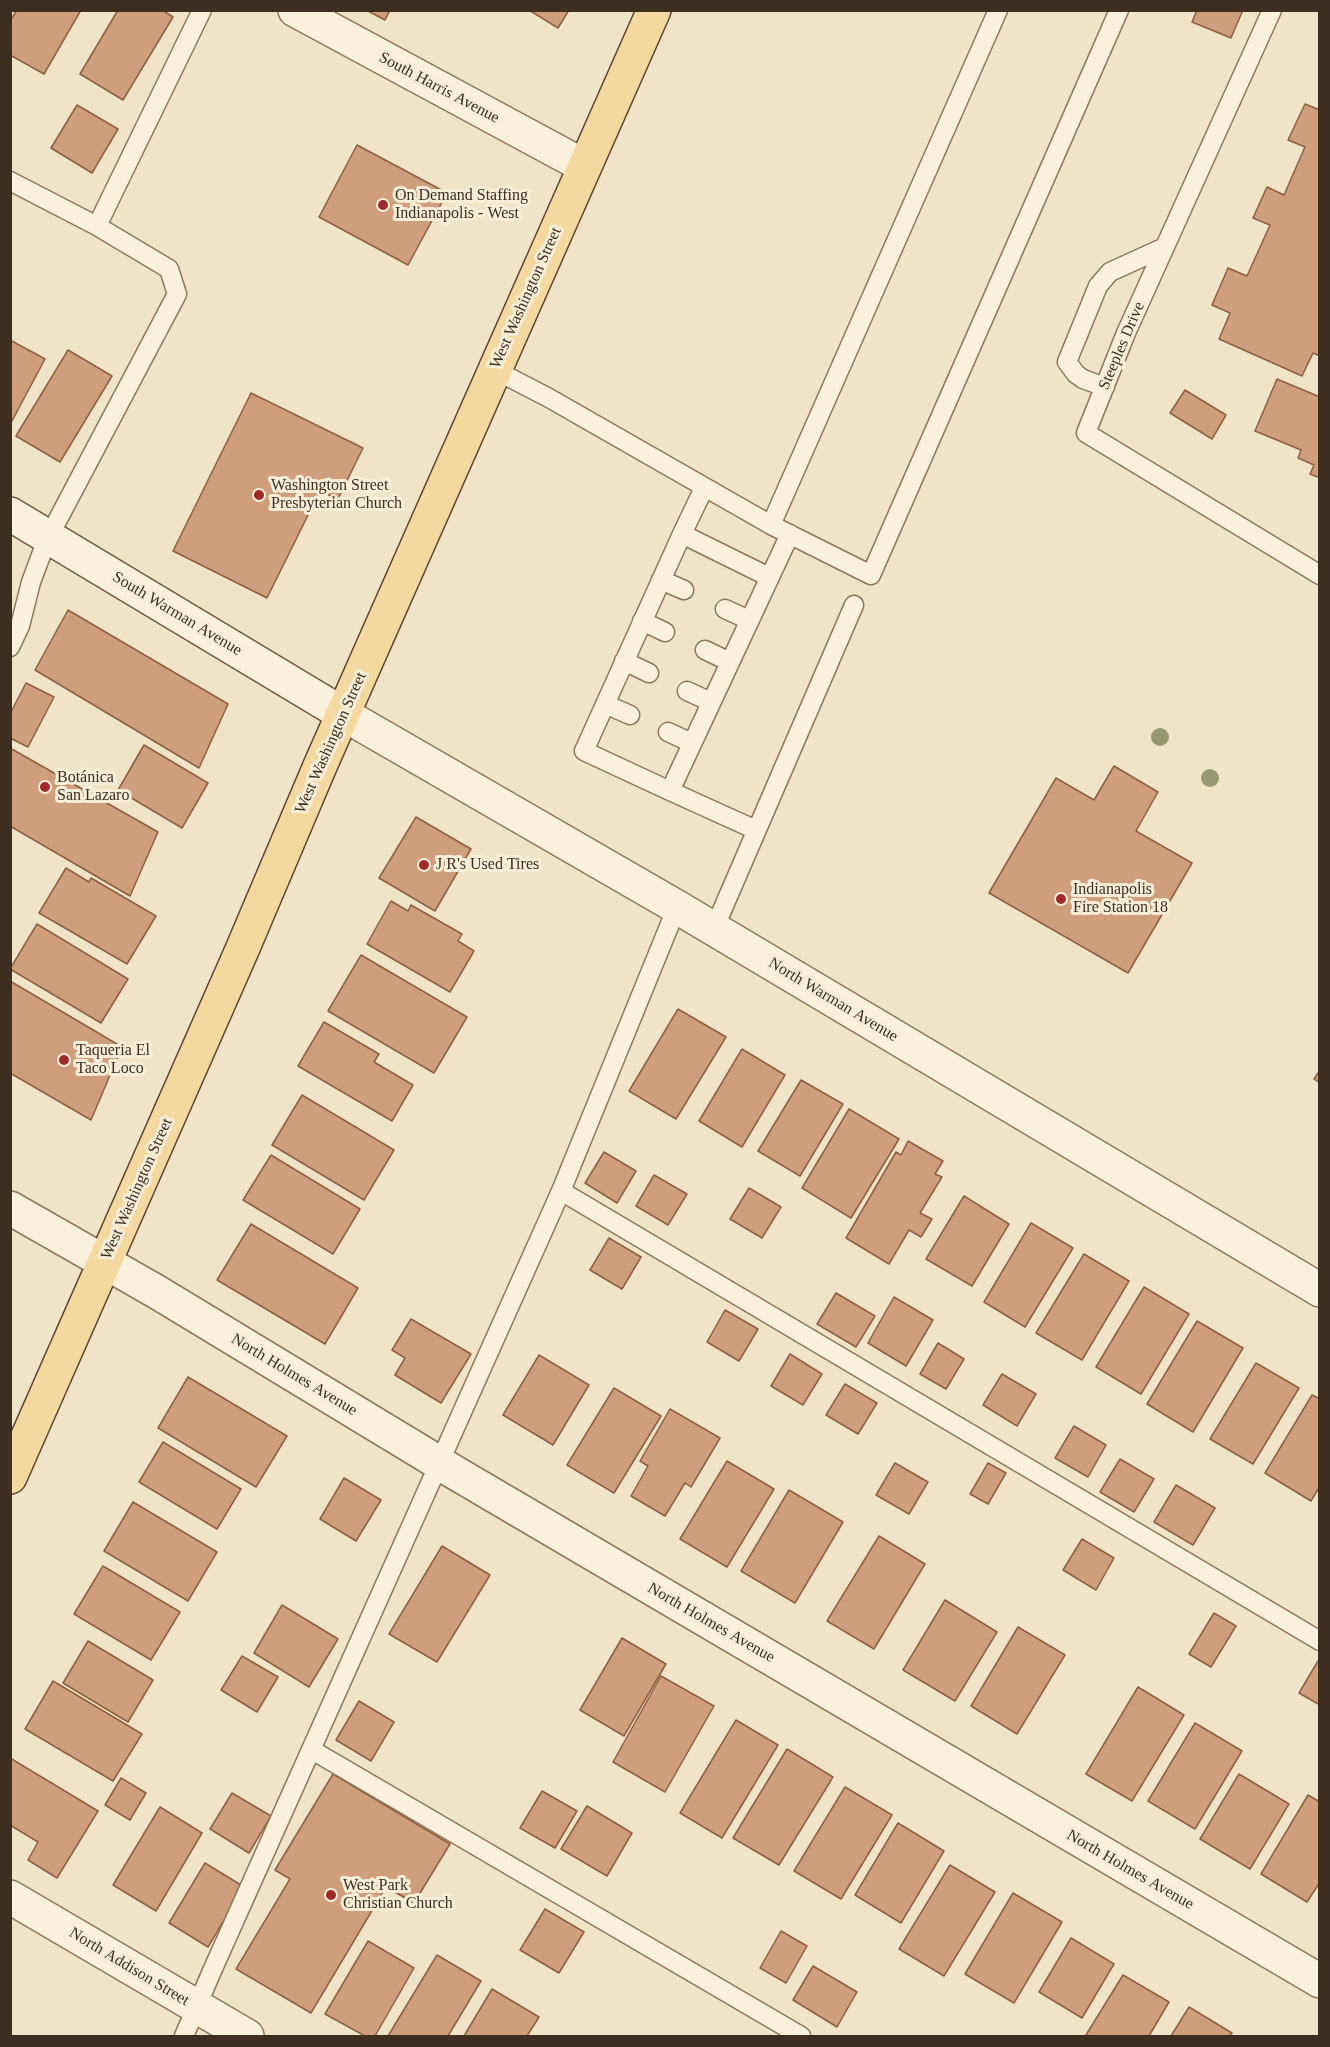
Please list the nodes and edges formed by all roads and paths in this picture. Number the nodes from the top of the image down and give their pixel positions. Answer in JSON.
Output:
{"nodes":[{"id":1,"x":202,"y":10,"type":"edge"},
{"id":2,"x":295,"y":10,"type":"edge"},
{"id":3,"x":654,"y":10,"type":"edge"},
{"id":4,"x":998,"y":10,"type":"edge"},
{"id":5,"x":1119,"y":10,"type":"edge"},
{"id":6,"x":1272,"y":10,"type":"edge"},
{"id":7,"x":584,"y":166,"type":"junction"},
{"id":8,"x":10,"y":181,"type":"edge"},
{"id":9,"x":97,"y":226,"type":"junction"},
{"id":10,"x":1165,"y":247,"type":"junction"},
{"id":11,"x":495,"y":370,"type":"junction"},
{"id":12,"x":1105,"y":387,"type":"junction"},
{"id":13,"x":705,"y":488,"type":"junction"},
{"id":14,"x":10,"y":514,"type":"edge"},
{"id":15,"x":771,"y":525,"type":"junction"},
{"id":16,"x":682,"y":534,"type":"junction"},
{"id":17,"x":790,"y":534,"type":"junction"},
{"id":18,"x":49,"y":537,"type":"junction"},
{"id":19,"x":1320,"y":575,"type":"edge"},
{"id":20,"x":769,"y":577,"type":"junction"},
{"id":21,"x":661,"y":580,"type":"junction"},
{"id":22,"x":684,"y":590,"type":"dead end"},
{"id":23,"x":854,"y":605,"type":"dead end"},
{"id":24,"x":725,"y":609,"type":"dead end"},
{"id":25,"x":749,"y":620,"type":"junction"},
{"id":26,"x":642,"y":621,"type":"junction"},
{"id":27,"x":665,"y":632,"type":"dead end"},
{"id":28,"x":10,"y":647,"type":"edge"},
{"id":29,"x":705,"y":650,"type":"dead end"},
{"id":30,"x":624,"y":662,"type":"junction"},
{"id":31,"x":730,"y":662,"type":"junction"},
{"id":32,"x":649,"y":673,"type":"dead end"},
{"id":33,"x":687,"y":691,"type":"dead end"},
{"id":34,"x":711,"y":702,"type":"junction"},
{"id":35,"x":604,"y":704,"type":"junction"},
{"id":36,"x":343,"y":714,"type":"junction"},
{"id":37,"x":630,"y":715,"type":"dead end"},
{"id":38,"x":668,"y":732,"type":"dead end"},
{"id":39,"x":692,"y":743,"type":"junction"},
{"id":40,"x":670,"y":791,"type":"junction"},
{"id":41,"x":756,"y":830,"type":"junction"},
{"id":42,"x":677,"y":907,"type":"junction"},
{"id":43,"x":714,"y":929,"type":"junction"},
{"id":44,"x":561,"y":1191,"type":"junction"},
{"id":45,"x":10,"y":1208,"type":"edge"},
{"id":46,"x":105,"y":1263,"type":"junction"},
{"id":47,"x":1320,"y":1290,"type":"edge"},
{"id":48,"x":439,"y":1463,"type":"junction"},
{"id":49,"x":10,"y":1477,"type":"edge"},
{"id":50,"x":1320,"y":1641,"type":"edge"},
{"id":51,"x":312,"y":1750,"type":"junction"},
{"id":52,"x":10,"y":1897,"type":"edge"},
{"id":53,"x":1320,"y":1981,"type":"edge"},
{"id":54,"x":190,"y":2022,"type":"edge"},
{"id":55,"x":247,"y":2037,"type":"edge"},
{"id":56,"x":801,"y":2037,"type":"edge"}],
"edges":[{"from":1,"to":9,"type":"lane"},
{"from":2,"to":7,"type":"street","name":"South Harris Avenue"},
{"from":3,"to":7,"type":"main road","name":"West Washington Street"},
{"from":4,"to":15,"type":"lane"},
{"from":5,"to":17,"type":"lane"},
{"from":6,"to":10,"type":"lane","name":"Steeples Drive"},
{"from":7,"to":11,"type":"main road","name":"West Washington Street"},
{"from":8,"to":9,"type":"lane"},
{"from":9,"to":18,"type":"lane"},
{"from":10,"to":12,"type":"lane","name":"Steeples Drive"},
{"from":10,"to":12,"type":"lane"},
{"from":11,"to":13,"type":"lane"},
{"from":11,"to":36,"type":"main road","name":"West Washington Street"},
{"from":12,"to":19,"type":"lane","name":"Steeples Drive"},
{"from":13,"to":15,"type":"lane"},
{"from":13,"to":16,"type":"lane"},
{"from":14,"to":18,"type":"street","name":"South Warman Avenue"},
{"from":15,"to":17,"type":"lane"},
{"from":16,"to":20,"type":"lane"},
{"from":16,"to":21,"type":"lane"},
{"from":17,"to":20,"type":"lane"},
{"from":18,"to":28,"type":"lane"},
{"from":18,"to":36,"type":"street","name":"South Warman Avenue"},
{"from":20,"to":25,"type":"lane"},
{"from":21,"to":22,"type":"lane"},
{"from":21,"to":26,"type":"lane"},
{"from":23,"to":41,"type":"lane"},
{"from":24,"to":25,"type":"lane"},
{"from":25,"to":31,"type":"lane"},
{"from":26,"to":27,"type":"lane"},
{"from":26,"to":30,"type":"lane"},
{"from":29,"to":31,"type":"lane"},
{"from":30,"to":32,"type":"lane"},
{"from":30,"to":35,"type":"lane"},
{"from":31,"to":34,"type":"lane"},
{"from":33,"to":34,"type":"lane"},
{"from":34,"to":39,"type":"lane"},
{"from":35,"to":37,"type":"lane"},
{"from":35,"to":40,"type":"lane"},
{"from":36,"to":42,"type":"street","name":"North Warman Avenue"},
{"from":36,"to":46,"type":"main road","name":"West Washington Street"},
{"from":38,"to":39,"type":"lane"},
{"from":39,"to":40,"type":"lane"},
{"from":40,"to":41,"type":"lane"},
{"from":41,"to":43,"type":"lane"},
{"from":42,"to":43,"type":"street","name":"North Warman Avenue"},
{"from":42,"to":44,"type":"lane"},
{"from":43,"to":47,"type":"street","name":"North Warman Avenue"},
{"from":44,"to":48,"type":"lane"},
{"from":44,"to":50,"type":"lane"},
{"from":45,"to":46,"type":"street","name":"North Holmes Avenue"},
{"from":46,"to":48,"type":"street","name":"North Holmes Avenue"},
{"from":46,"to":49,"type":"main road","name":"West Washington Street"},
{"from":48,"to":51,"type":"lane"},
{"from":48,"to":53,"type":"street","name":"North Holmes Avenue"},
{"from":51,"to":54,"type":"lane"},
{"from":51,"to":56,"type":"lane"},
{"from":52,"to":54,"type":"street","name":"North Addison Street"},
{"from":54,"to":55,"type":"street","name":"North Addison Street"}]}
